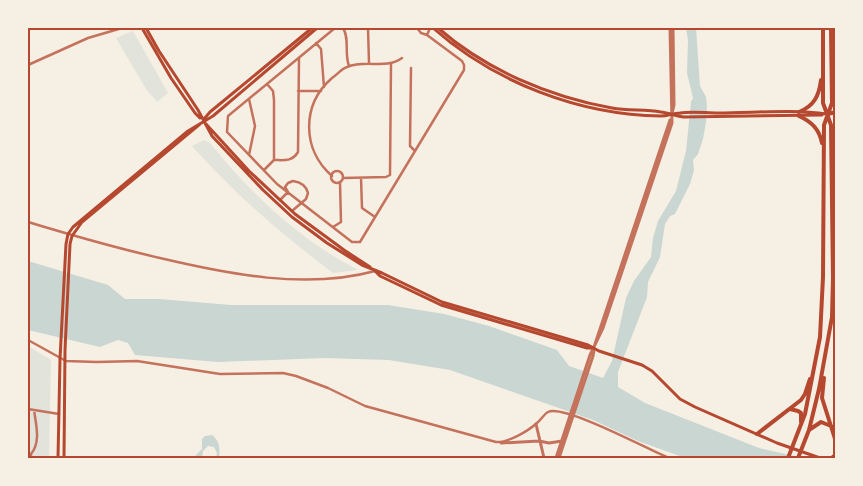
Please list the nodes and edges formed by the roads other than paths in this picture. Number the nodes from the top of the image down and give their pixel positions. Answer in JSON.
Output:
{"nodes":[{"id":1,"x":122,"y":28,"type":"edge"},
{"id":2,"x":142,"y":28,"type":"edge"},
{"id":3,"x":146,"y":28,"type":"edge"},
{"id":4,"x":312,"y":28,"type":"edge"},
{"id":5,"x":317,"y":28,"type":"edge"},
{"id":6,"x":335,"y":28,"type":"edge"},
{"id":7,"x":343,"y":28,"type":"edge"},
{"id":8,"x":368,"y":28,"type":"edge"},
{"id":9,"x":417,"y":28,"type":"edge"},
{"id":10,"x":432,"y":28,"type":"edge"},
{"id":11,"x":438,"y":28,"type":"edge"},
{"id":12,"x":671,"y":28,"type":"edge"},
{"id":13,"x":822,"y":28,"type":"edge"},
{"id":14,"x":831,"y":28,"type":"edge"},
{"id":15,"x":427,"y":34,"type":"junction"},
{"id":16,"x":316,"y":43,"type":"junction"},
{"id":17,"x":298,"y":58,"type":"junction"},
{"id":18,"x":402,"y":58,"type":"dead end"},
{"id":19,"x":369,"y":63,"type":"junction"},
{"id":20,"x":28,"y":64,"type":"edge"},
{"id":21,"x":391,"y":64,"type":"junction"},
{"id":22,"x":831,"y":65,"type":"junction"},
{"id":23,"x":349,"y":66,"type":"junction"},
{"id":24,"x":411,"y":68,"type":"dead end"},
{"id":25,"x":823,"y":68,"type":"junction"},
{"id":26,"x":836,"y":76,"type":"edge"},
{"id":27,"x":267,"y":84,"type":"junction"},
{"id":28,"x":324,"y":88,"type":"junction"},
{"id":29,"x":298,"y":91,"type":"junction"},
{"id":30,"x":321,"y":91,"type":"junction"},
{"id":31,"x":249,"y":99,"type":"junction"},
{"id":32,"x":836,"y":112,"type":"edge"},
{"id":33,"x":799,"y":114,"type":"junction"},
{"id":34,"x":828,"y":114,"type":"junction"},
{"id":35,"x":672,"y":115,"type":"junction"},
{"id":36,"x":836,"y":116,"type":"edge"},
{"id":37,"x":203,"y":120,"type":"junction"},
{"id":38,"x":824,"y":148,"type":"junction"},
{"id":39,"x":836,"y":150,"type":"edge"},
{"id":40,"x":415,"y":151,"type":"junction"},
{"id":41,"x":249,"y":155,"type":"junction"},
{"id":42,"x":832,"y":158,"type":"junction"},
{"id":43,"x":274,"y":160,"type":"junction"},
{"id":44,"x":264,"y":170,"type":"junction"},
{"id":45,"x":332,"y":176,"type":"junction"},
{"id":46,"x":343,"y":178,"type":"junction"},
{"id":47,"x":361,"y":178,"type":"junction"},
{"id":48,"x":340,"y":183,"type":"junction"},
{"id":49,"x":288,"y":192,"type":"junction"},
{"id":50,"x":280,"y":200,"type":"junction"},
{"id":51,"x":301,"y":202,"type":"junction"},
{"id":52,"x":292,"y":211,"type":"junction"},
{"id":53,"x":375,"y":217,"type":"junction"},
{"id":54,"x":28,"y":222,"type":"edge"},
{"id":55,"x":332,"y":227,"type":"junction"},
{"id":56,"x":68,"y":234,"type":"junction"},
{"id":57,"x":72,"y":236,"type":"junction"},
{"id":58,"x":375,"y":271,"type":"junction"},
{"id":59,"x":28,"y":340,"type":"edge"},
{"id":60,"x":594,"y":348,"type":"junction"},
{"id":61,"x":60,"y":359,"type":"junction"},
{"id":62,"x":66,"y":361,"type":"junction"},
{"id":63,"x":816,"y":362,"type":"junction"},
{"id":64,"x":825,"y":364,"type":"junction"},
{"id":65,"x":28,"y":409,"type":"edge"},
{"id":66,"x":790,"y":409,"type":"junction"},
{"id":67,"x":34,"y":410,"type":"junction"},
{"id":68,"x":59,"y":414,"type":"junction"},
{"id":69,"x":536,"y":424,"type":"junction"},
{"id":70,"x":801,"y":424,"type":"junction"},
{"id":71,"x":830,"y":425,"type":"junction"},
{"id":72,"x":836,"y":428,"type":"edge"},
{"id":73,"x":809,"y":430,"type":"junction"},
{"id":74,"x":757,"y":434,"type":"junction"},
{"id":75,"x":565,"y":437,"type":"junction"},
{"id":76,"x":539,"y":441,"type":"junction"},
{"id":77,"x":562,"y":441,"type":"junction"},
{"id":78,"x":501,"y":442,"type":"junction"},
{"id":79,"x":836,"y":442,"type":"edge"},
{"id":80,"x":29,"y":453,"type":"edge"},
{"id":81,"x":836,"y":454,"type":"edge"},
{"id":82,"x":31,"y":458,"type":"edge"},
{"id":83,"x":58,"y":458,"type":"edge"},
{"id":84,"x":64,"y":458,"type":"edge"},
{"id":85,"x":544,"y":458,"type":"edge"},
{"id":86,"x":558,"y":458,"type":"edge"},
{"id":87,"x":669,"y":458,"type":"edge"},
{"id":88,"x":788,"y":458,"type":"edge"},
{"id":89,"x":798,"y":458,"type":"edge"},
{"id":90,"x":820,"y":458,"type":"edge"},
{"id":91,"x":831,"y":458,"type":"edge"}],
"edges":[{"from":1,"to":20,"type":"street"},
{"from":2,"to":37,"type":"main road"},
{"from":3,"to":37,"type":"main road"},
{"from":4,"to":37,"type":"main road"},
{"from":5,"to":37,"type":"main road"},
{"from":6,"to":16,"type":"street"},
{"from":7,"to":23,"type":"street"},
{"from":8,"to":19,"type":"street"},
{"from":9,"to":15,"type":"street"},
{"from":10,"to":15,"type":"street"},
{"from":10,"to":35,"type":"main road"},
{"from":11,"to":35,"type":"main road"},
{"from":12,"to":35,"type":"street"},
{"from":13,"to":25,"type":"main road"},
{"from":14,"to":22,"type":"main road"},
{"from":15,"to":40,"type":"street"},
{"from":16,"to":17,"type":"street"},
{"from":16,"to":28,"type":"street"},
{"from":17,"to":27,"type":"street"},
{"from":17,"to":29,"type":"street"},
{"from":18,"to":21,"type":"street"},
{"from":19,"to":21,"type":"street"},
{"from":19,"to":23,"type":"street"},
{"from":21,"to":47,"type":"street"},
{"from":22,"to":26,"type":"main road"},
{"from":22,"to":34,"type":"main road"},
{"from":23,"to":28,"type":"street"},
{"from":24,"to":40,"type":"street"},
{"from":25,"to":33,"type":"main road"},
{"from":25,"to":34,"type":"main road"},
{"from":27,"to":31,"type":"street"},
{"from":27,"to":43,"type":"street"},
{"from":28,"to":30,"type":"street"},
{"from":29,"to":30,"type":"street"},
{"from":29,"to":43,"type":"street"},
{"from":30,"to":45,"type":"street"},
{"from":31,"to":41,"type":"street"},
{"from":31,"to":41,"type":"street"},
{"from":32,"to":34,"type":"main road"},
{"from":33,"to":34,"type":"main road"},
{"from":33,"to":35,"type":"main road"},
{"from":33,"to":38,"type":"main road"},
{"from":34,"to":36,"type":"main road"},
{"from":34,"to":38,"type":"main road"},
{"from":34,"to":42,"type":"main road"},
{"from":35,"to":60,"type":"street"},
{"from":37,"to":50,"type":"main road"},
{"from":37,"to":56,"type":"main road"},
{"from":37,"to":57,"type":"main road"},
{"from":37,"to":58,"type":"main road"},
{"from":38,"to":63,"type":"main road"},
{"from":39,"to":42,"type":"main road"},
{"from":40,"to":53,"type":"street"},
{"from":41,"to":44,"type":"street"},
{"from":42,"to":64,"type":"main road"},
{"from":43,"to":44,"type":"street"},
{"from":44,"to":49,"type":"street"},
{"from":45,"to":46,"type":"street"},
{"from":45,"to":48,"type":"street"},
{"from":46,"to":47,"type":"street"},
{"from":46,"to":48,"type":"street"},
{"from":47,"to":53,"type":"street"},
{"from":48,"to":55,"type":"street"},
{"from":49,"to":50,"type":"street"},
{"from":49,"to":51,"type":"street"},
{"from":49,"to":51,"type":"street"},
{"from":50,"to":52,"type":"main road"},
{"from":51,"to":52,"type":"street"},
{"from":51,"to":55,"type":"street"},
{"from":52,"to":58,"type":"main road"},
{"from":53,"to":55,"type":"street"},
{"from":54,"to":56,"type":"street"},
{"from":56,"to":57,"type":"street"},
{"from":56,"to":61,"type":"main road"},
{"from":57,"to":58,"type":"street"},
{"from":57,"to":62,"type":"main road"},
{"from":58,"to":60,"type":"main road"},
{"from":59,"to":61,"type":"street"},
{"from":60,"to":74,"type":"main road"},
{"from":60,"to":75,"type":"street"},
{"from":61,"to":62,"type":"street"},
{"from":61,"to":68,"type":"main road"},
{"from":62,"to":78,"type":"street"},
{"from":62,"to":84,"type":"main road"},
{"from":63,"to":66,"type":"main road"},
{"from":63,"to":70,"type":"main road"},
{"from":64,"to":71,"type":"main road"},
{"from":64,"to":73,"type":"main road"},
{"from":65,"to":67,"type":"street"},
{"from":66,"to":70,"type":"main road"},
{"from":66,"to":74,"type":"main road"},
{"from":67,"to":68,"type":"street"},
{"from":67,"to":80,"type":"street"},
{"from":68,"to":83,"type":"main road"},
{"from":69,"to":76,"type":"street"},
{"from":69,"to":78,"type":"street"},
{"from":69,"to":87,"type":"street"},
{"from":70,"to":88,"type":"main road"},
{"from":71,"to":72,"type":"main road"},
{"from":71,"to":73,"type":"main road"},
{"from":71,"to":79,"type":"main road"},
{"from":73,"to":89,"type":"main road"},
{"from":74,"to":90,"type":"main road"},
{"from":75,"to":77,"type":"street"},
{"from":75,"to":86,"type":"street"},
{"from":76,"to":77,"type":"street"},
{"from":76,"to":78,"type":"street"},
{"from":76,"to":85,"type":"street"},
{"from":77,"to":86,"type":"street"},
{"from":80,"to":82,"type":"street"},
{"from":81,"to":91,"type":"main road"}]}
